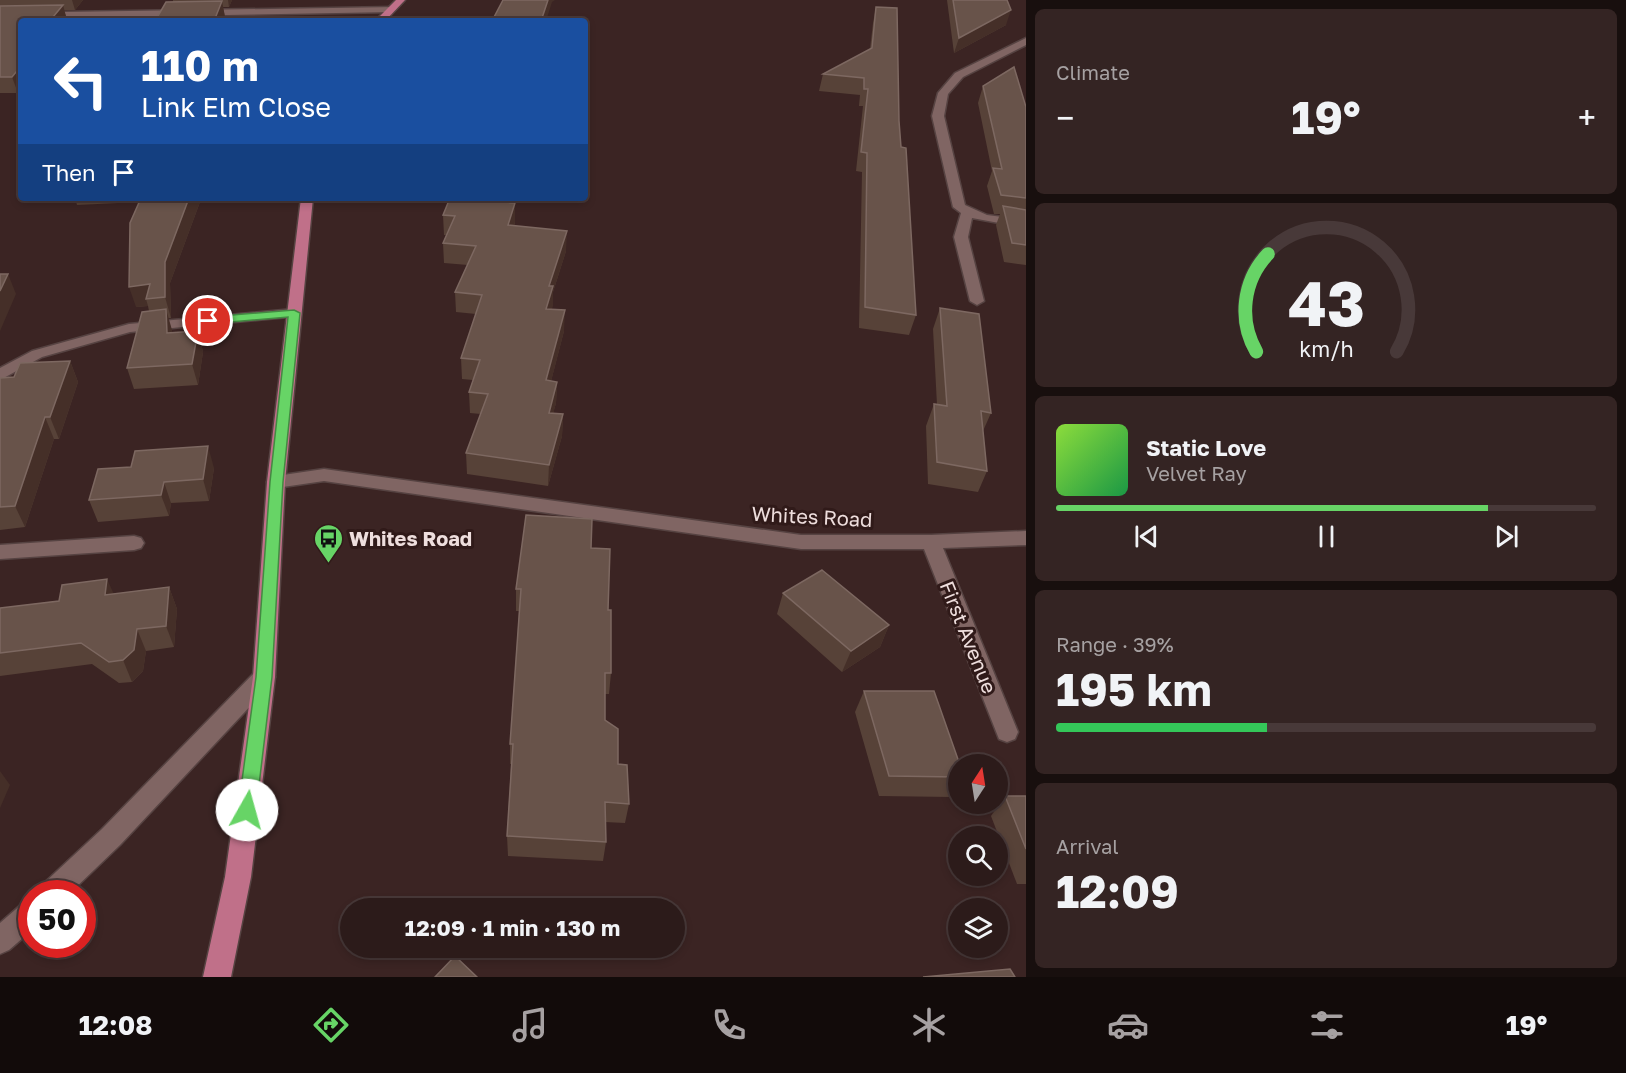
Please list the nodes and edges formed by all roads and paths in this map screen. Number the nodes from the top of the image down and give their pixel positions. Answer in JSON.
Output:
{"nodes":[{"id":1,"x":132,"y":0,"type":"edge"},
{"id":2,"x":401,"y":0,"type":"edge"},
{"id":3,"x":392,"y":9,"type":"junction"},
{"id":4,"x":123,"y":13,"type":"junction"},
{"id":5,"x":0,"y":16,"type":"edge"},
{"id":6,"x":383,"y":18,"type":"edge"},
{"id":7,"x":1026,"y":41,"type":"edge"},
{"id":8,"x":307,"y":201,"type":"edge"},
{"id":9,"x":967,"y":213,"type":"junction"},
{"id":10,"x":1026,"y":224,"type":"edge"},
{"id":11,"x":977,"y":301,"type":"dead end"},
{"id":12,"x":294,"y":313,"type":"junction"},
{"id":13,"x":0,"y":375,"type":"edge"},
{"id":14,"x":276,"y":482,"type":"junction"},
{"id":15,"x":1026,"y":538,"type":"edge"},
{"id":16,"x":931,"y":542,"type":"junction"},
{"id":17,"x":134,"y":543,"type":"dead end"},
{"id":18,"x":0,"y":552,"type":"edge"},
{"id":19,"x":264,"y":677,"type":"junction"},
{"id":20,"x":1007,"y":732,"type":"dead end"},
{"id":21,"x":66,"y":880,"type":"edge"},
{"id":22,"x":18,"y":925,"type":"edge"},
{"id":23,"x":0,"y":941,"type":"edge"},
{"id":24,"x":217,"y":977,"type":"edge"}],
"edges":[{"from":1,"to":4,"type":"street"},
{"from":2,"to":3,"type":"main road"},
{"from":3,"to":4,"type":"street"},
{"from":3,"to":6,"type":"main road"},
{"from":4,"to":5,"type":"street"},
{"from":7,"to":9,"type":"street"},
{"from":8,"to":12,"type":"main road"},
{"from":9,"to":10,"type":"street"},
{"from":9,"to":11,"type":"street"},
{"from":12,"to":13,"type":"street"},
{"from":12,"to":14,"type":"main road"},
{"from":14,"to":16,"type":"street","name":"Whites Road"},
{"from":14,"to":19,"type":"main road"},
{"from":15,"to":16,"type":"street","name":"Whites Road"},
{"from":16,"to":20,"type":"street","name":"First Avenue"},
{"from":17,"to":18,"type":"street"},
{"from":19,"to":21,"type":"street"},
{"from":19,"to":24,"type":"main road"},
{"from":22,"to":23,"type":"street"}]}
